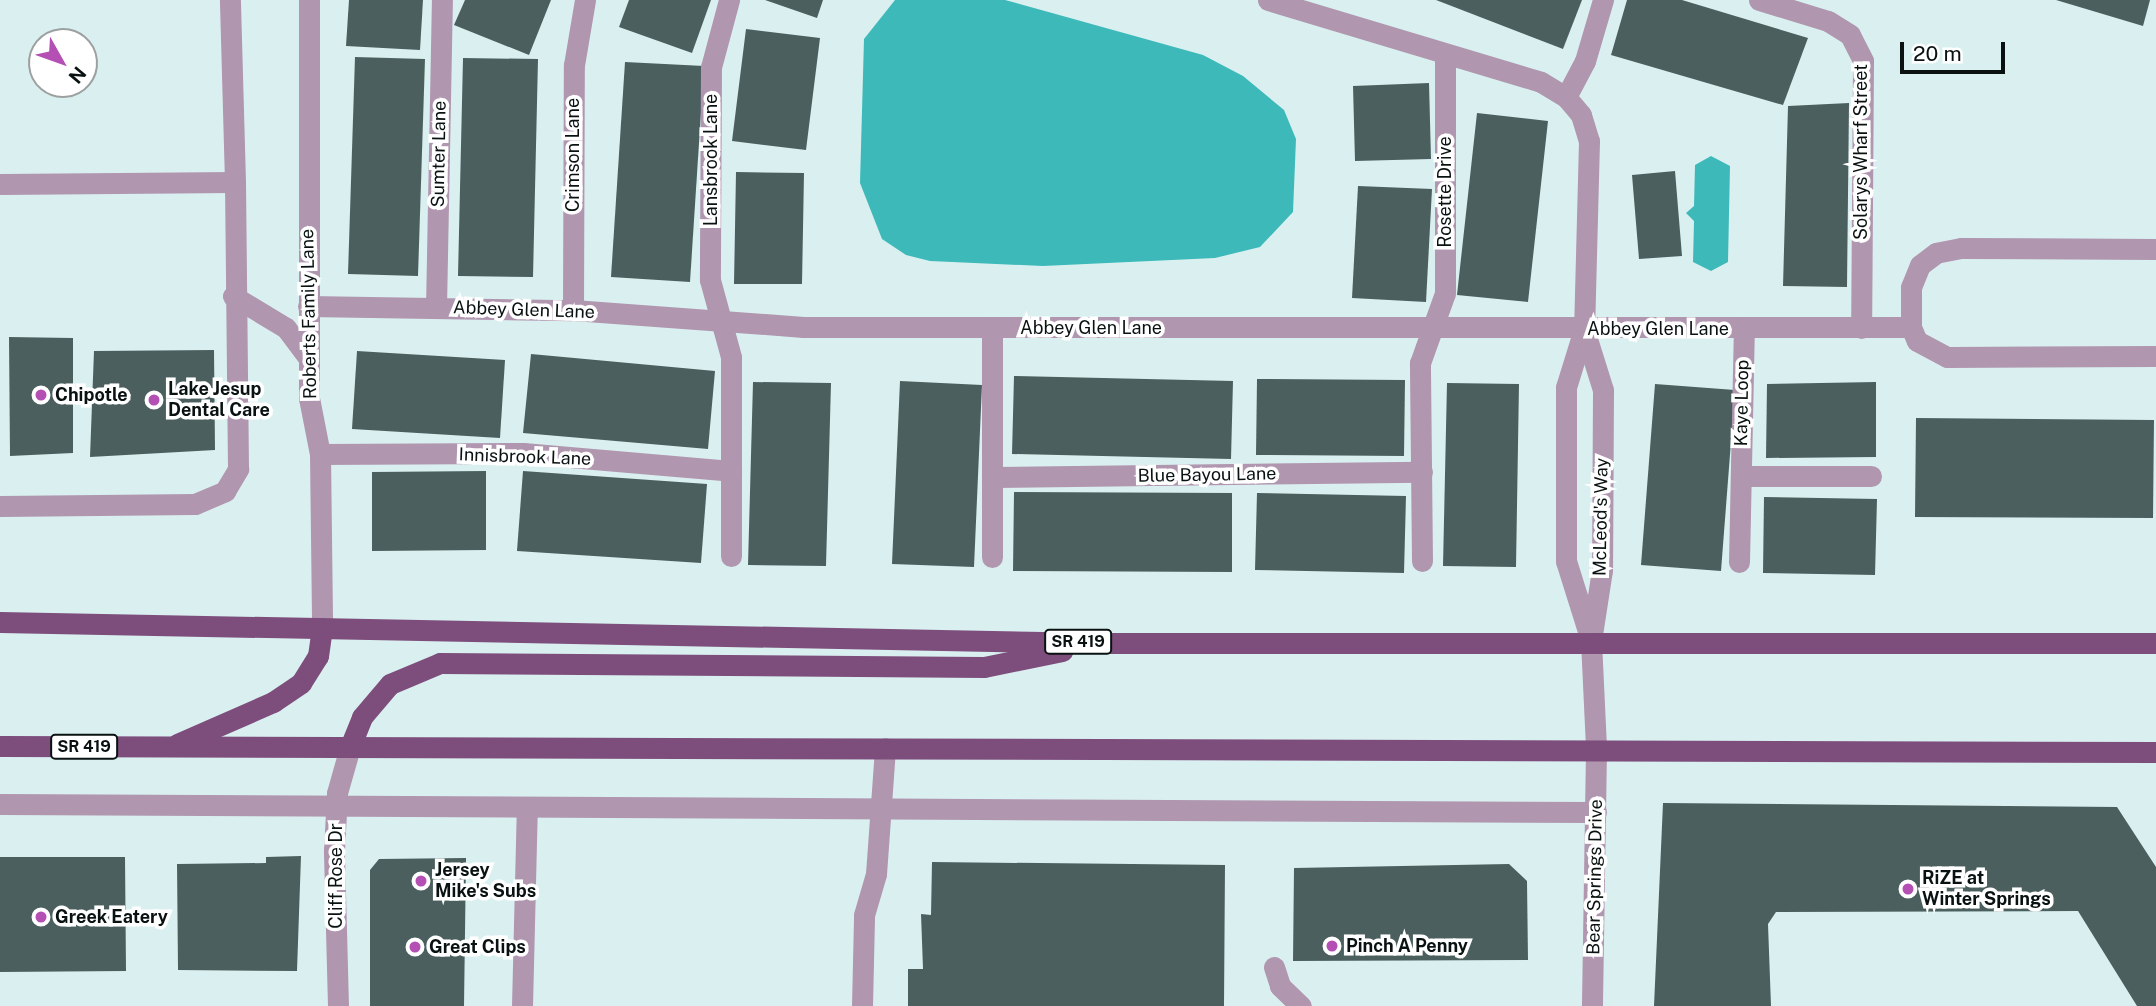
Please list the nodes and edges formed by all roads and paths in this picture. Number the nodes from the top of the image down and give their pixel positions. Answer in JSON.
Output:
{"nodes":[{"id":1,"x":229,"y":0,"type":"edge"},
{"id":2,"x":309,"y":0,"type":"edge"},
{"id":3,"x":442,"y":0,"type":"edge"},
{"id":4,"x":585,"y":0,"type":"edge"},
{"id":5,"x":729,"y":0,"type":"edge"},
{"id":6,"x":1268,"y":0,"type":"edge"},
{"id":7,"x":1603,"y":0,"type":"edge"},
{"id":8,"x":1759,"y":0,"type":"edge"},
{"id":9,"x":1446,"y":54,"type":"junction"},
{"id":10,"x":1566,"y":97,"type":"junction"},
{"id":11,"x":235,"y":182,"type":"junction"},
{"id":12,"x":0,"y":184,"type":"edge"},
{"id":13,"x":2156,"y":249,"type":"edge"},
{"id":14,"x":233,"y":296,"type":"junction"},
{"id":15,"x":308,"y":306,"type":"junction"},
{"id":16,"x":436,"y":308,"type":"junction"},
{"id":17,"x":573,"y":310,"type":"junction"},
{"id":18,"x":722,"y":321,"type":"junction"},
{"id":19,"x":1911,"y":327,"type":"junction"},
{"id":20,"x":992,"y":328,"type":"junction"},
{"id":21,"x":1867,"y":328,"type":"junction"},
{"id":22,"x":1433,"y":329,"type":"junction"},
{"id":23,"x":1584,"y":329,"type":"junction"},
{"id":24,"x":1744,"y":329,"type":"junction"},
{"id":25,"x":2156,"y":356,"type":"edge"},
{"id":26,"x":309,"y":358,"type":"junction"},
{"id":27,"x":320,"y":454,"type":"junction"},
{"id":28,"x":731,"y":471,"type":"junction"},
{"id":29,"x":1422,"y":472,"type":"junction"},
{"id":30,"x":1871,"y":476,"type":"dead end"},
{"id":31,"x":992,"y":477,"type":"junction"},
{"id":32,"x":1741,"y":477,"type":"junction"},
{"id":33,"x":0,"y":506,"type":"edge"},
{"id":34,"x":731,"y":556,"type":"dead end"},
{"id":35,"x":992,"y":557,"type":"dead end"},
{"id":36,"x":1422,"y":561,"type":"dead end"},
{"id":37,"x":1739,"y":562,"type":"dead end"},
{"id":38,"x":0,"y":622,"type":"edge"},
{"id":39,"x":322,"y":628,"type":"junction"},
{"id":40,"x":1591,"y":641,"type":"junction"},
{"id":41,"x":1098,"y":643,"type":"junction"},
{"id":42,"x":2156,"y":643,"type":"edge"},
{"id":43,"x":0,"y":746,"type":"edge"},
{"id":44,"x":168,"y":747,"type":"junction"},
{"id":45,"x":350,"y":747,"type":"junction"},
{"id":46,"x":885,"y":748,"type":"junction"},
{"id":47,"x":1596,"y":749,"type":"junction"},
{"id":48,"x":2156,"y":752,"type":"edge"},
{"id":49,"x":0,"y":804,"type":"edge"},
{"id":50,"x":336,"y":805,"type":"junction"},
{"id":51,"x":527,"y":807,"type":"junction"},
{"id":52,"x":881,"y":808,"type":"junction"},
{"id":53,"x":1596,"y":812,"type":"junction"},
{"id":54,"x":1274,"y":967,"type":"dead end"},
{"id":55,"x":338,"y":1006,"type":"edge"},
{"id":56,"x":522,"y":1006,"type":"edge"},
{"id":57,"x":862,"y":1006,"type":"edge"},
{"id":58,"x":1301,"y":1006,"type":"edge"},
{"id":59,"x":1592,"y":1006,"type":"edge"}],
"edges":[{"from":1,"to":11,"type":"street"},
{"from":2,"to":15,"type":"street","name":"Roberts Family Lane"},
{"from":3,"to":16,"type":"street","name":"Sumter Lane"},
{"from":4,"to":17,"type":"street","name":"Crimson Lane"},
{"from":5,"to":18,"type":"street","name":"Lansbrook Lane"},
{"from":6,"to":9,"type":"street","name":"McLeod's Way"},
{"from":7,"to":10,"type":"street"},
{"from":8,"to":21,"type":"street","name":"Solarys Wharf Street"},
{"from":9,"to":10,"type":"street","name":"McLeod's Way"},
{"from":9,"to":22,"type":"street","name":"Rosette Drive"},
{"from":10,"to":23,"type":"street","name":"McLeod's Way"},
{"from":11,"to":12,"type":"street"},
{"from":11,"to":14,"type":"street"},
{"from":13,"to":19,"type":"street"},
{"from":14,"to":26,"type":"street"},
{"from":14,"to":33,"type":"street"},
{"from":15,"to":16,"type":"street","name":"Abbey Glen Lane"},
{"from":15,"to":26,"type":"street","name":"Roberts Family Lane"},
{"from":16,"to":17,"type":"street","name":"Abbey Glen Lane"},
{"from":17,"to":18,"type":"street","name":"Abbey Glen Lane"},
{"from":18,"to":20,"type":"street","name":"Abbey Glen Lane"},
{"from":18,"to":28,"type":"street"},
{"from":19,"to":21,"type":"street","name":"Abbey Glen Lane"},
{"from":19,"to":25,"type":"street"},
{"from":20,"to":22,"type":"street","name":"Abbey Glen Lane"},
{"from":20,"to":31,"type":"street"},
{"from":21,"to":24,"type":"street","name":"Abbey Glen Lane"},
{"from":22,"to":23,"type":"street","name":"Abbey Glen Lane"},
{"from":22,"to":29,"type":"street"},
{"from":23,"to":24,"type":"street","name":"Abbey Glen Lane"},
{"from":23,"to":40,"type":"street","name":"McLeod's Way"},
{"from":23,"to":40,"type":"street","name":"McLeod's Way"},
{"from":24,"to":32,"type":"street","name":"Kaye Loop"},
{"from":26,"to":27,"type":"street","name":"Roberts Family Lane"},
{"from":27,"to":28,"type":"street","name":"Innisbrook Lane"},
{"from":27,"to":39,"type":"street","name":"Roberts Family Lane"},
{"from":28,"to":34,"type":"street"},
{"from":29,"to":31,"type":"street","name":"Blue Bayou Lane"},
{"from":29,"to":36,"type":"street"},
{"from":30,"to":32,"type":"street"},
{"from":31,"to":35,"type":"street"},
{"from":32,"to":37,"type":"street","name":"Kaye Loop"},
{"from":38,"to":39,"type":"main road","number":"SR 419"},
{"from":39,"to":41,"type":"main road","number":"SR 419"},
{"from":39,"to":44,"type":"main road"},
{"from":40,"to":41,"type":"main road","number":"SR 419"},
{"from":40,"to":42,"type":"main road","number":"SR 419"},
{"from":40,"to":47,"type":"street","name":"Bear Springs Drive"},
{"from":41,"to":45,"type":"main road"},
{"from":43,"to":44,"type":"main road","number":"SR 419"},
{"from":44,"to":45,"type":"main road","number":"SR 419"},
{"from":45,"to":46,"type":"main road","number":"SR 419"},
{"from":45,"to":50,"type":"street","name":"Cliff Rose Dr"},
{"from":46,"to":47,"type":"main road","number":"SR 419"},
{"from":46,"to":52,"type":"street"},
{"from":47,"to":48,"type":"main road","number":"SR 419"},
{"from":47,"to":53,"type":"street","name":"Bear Springs Drive"},
{"from":49,"to":50,"type":"street"},
{"from":50,"to":51,"type":"street"},
{"from":50,"to":55,"type":"street","name":"Cliff Rose Dr"},
{"from":51,"to":52,"type":"street"},
{"from":51,"to":56,"type":"street"},
{"from":52,"to":53,"type":"street"},
{"from":52,"to":57,"type":"street"},
{"from":53,"to":59,"type":"street","name":"Bear Springs Drive"},
{"from":54,"to":58,"type":"street"}]}
